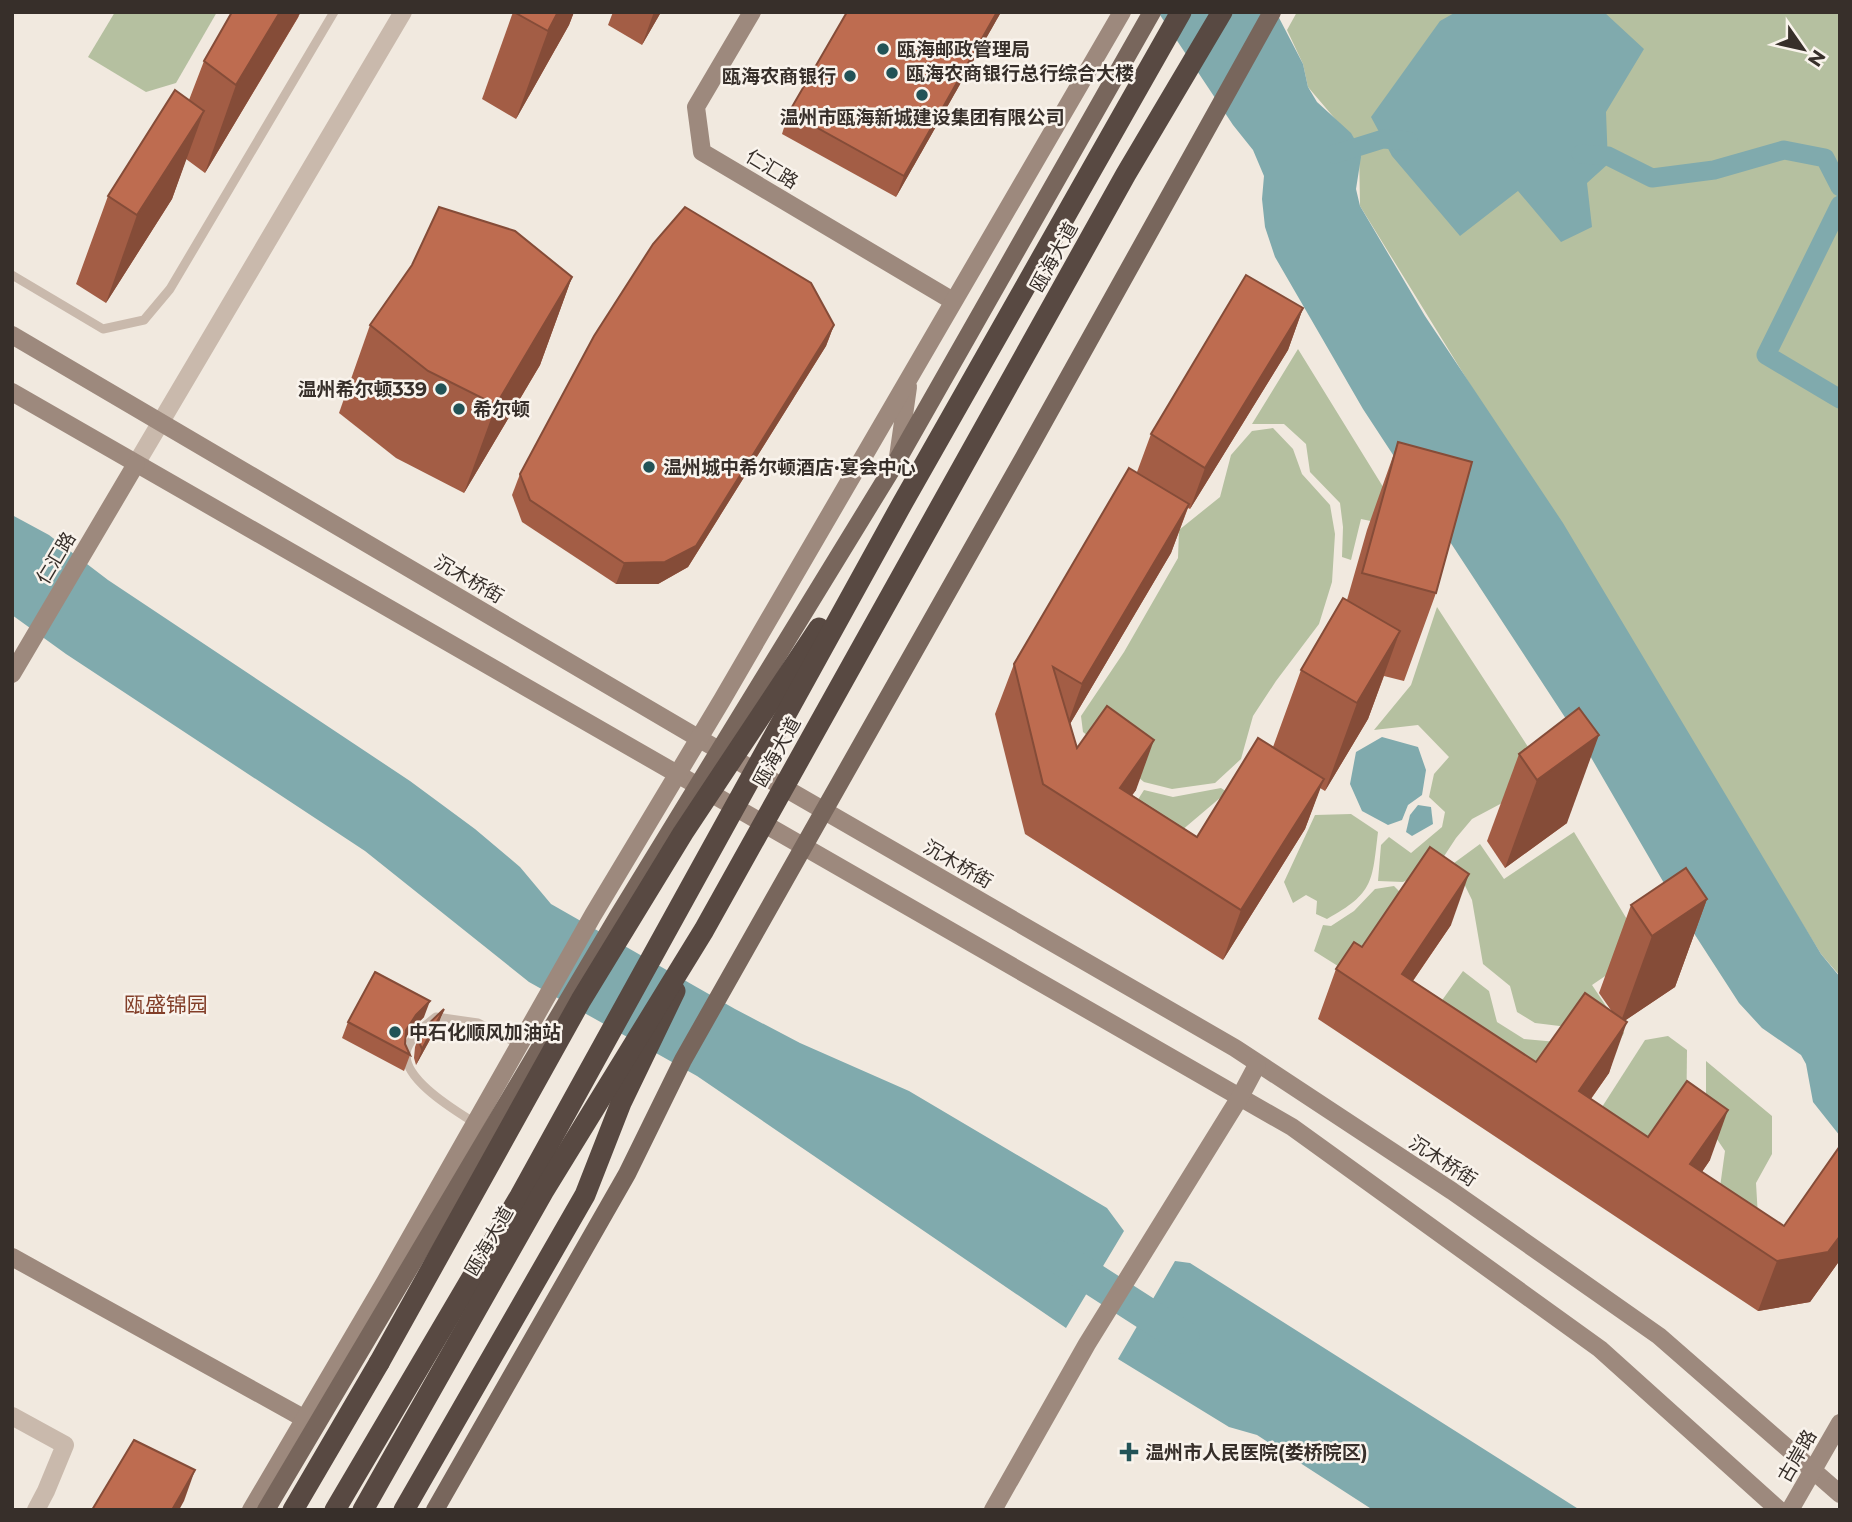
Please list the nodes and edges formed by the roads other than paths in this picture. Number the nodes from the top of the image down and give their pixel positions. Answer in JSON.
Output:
{"nodes":[{"id":1,"x":334,"y":12,"type":"edge"},
{"id":2,"x":403,"y":12,"type":"edge"},
{"id":3,"x":752,"y":12,"type":"edge"},
{"id":4,"x":1122,"y":12,"type":"edge"},
{"id":5,"x":1152,"y":12,"type":"edge"},
{"id":6,"x":1181,"y":12,"type":"edge"},
{"id":7,"x":1222,"y":12,"type":"edge"},
{"id":8,"x":1272,"y":12,"type":"edge"},
{"id":9,"x":12,"y":275,"type":"edge"},
{"id":10,"x":953,"y":301,"type":"junction"},
{"id":11,"x":12,"y":335,"type":"edge"},
{"id":12,"x":909,"y":377,"type":"junction"},
{"id":13,"x":12,"y":392,"type":"edge"},
{"id":14,"x":161,"y":422,"type":"junction"},
{"id":15,"x":898,"y":459,"type":"junction"},
{"id":16,"x":136,"y":464,"type":"junction"},
{"id":17,"x":902,"y":504,"type":"junction"},
{"id":18,"x":12,"y":674,"type":"edge"},
{"id":19,"x":698,"y":738,"type":"junction"},
{"id":20,"x":719,"y":750,"type":"junction"},
{"id":21,"x":677,"y":774,"type":"junction"},
{"id":22,"x":698,"y":786,"type":"junction"},
{"id":23,"x":825,"y":811,"type":"junction"},
{"id":24,"x":805,"y":848,"type":"junction"},
{"id":25,"x":704,"y":930,"type":"junction"},
{"id":26,"x":519,"y":1044,"type":"junction"},
{"id":27,"x":1257,"y":1065,"type":"junction"},
{"id":28,"x":1240,"y":1097,"type":"junction"},
{"id":29,"x":475,"y":1123,"type":"junction"},
{"id":30,"x":12,"y":1257,"type":"edge"},
{"id":31,"x":12,"y":1416,"type":"edge"},
{"id":32,"x":305,"y":1419,"type":"junction"},
{"id":33,"x":1840,"y":1423,"type":"edge"},
{"id":34,"x":1813,"y":1469,"type":"junction"},
{"id":35,"x":1840,"y":1494,"type":"edge"},
{"id":36,"x":36,"y":1510,"type":"edge"},
{"id":37,"x":251,"y":1510,"type":"edge"},
{"id":38,"x":266,"y":1510,"type":"edge"},
{"id":39,"x":293,"y":1510,"type":"edge"},
{"id":40,"x":335,"y":1510,"type":"edge"},
{"id":41,"x":363,"y":1510,"type":"edge"},
{"id":42,"x":404,"y":1510,"type":"edge"},
{"id":43,"x":435,"y":1510,"type":"edge"},
{"id":44,"x":993,"y":1510,"type":"edge"},
{"id":45,"x":1779,"y":1510,"type":"edge"},
{"id":46,"x":1790,"y":1510,"type":"edge"}],
"edges":[{"from":1,"to":9,"type":"lane"},
{"from":2,"to":14,"type":"street"},
{"from":3,"to":10,"type":"street","name":"仁汇路"},
{"from":4,"to":10,"type":"street"},
{"from":5,"to":15,"type":"main road","name":"瓯海大道"},
{"from":6,"to":17,"type":"highway","name":"瓯海大道","bridge":true},
{"from":7,"to":25,"type":"highway","name":"瓯海大道","bridge":true},
{"from":8,"to":23,"type":"main road"},
{"from":10,"to":12,"type":"street"},
{"from":11,"to":14,"type":"street","name":"沉木桥街"},
{"from":12,"to":15,"type":"street"},
{"from":12,"to":19,"type":"street"},
{"from":13,"to":16,"type":"street"},
{"from":14,"to":16,"type":"street"},
{"from":14,"to":19,"type":"street","name":"沉木桥街"},
{"from":15,"to":20,"type":"main road","name":"瓯海大道"},
{"from":16,"to":18,"type":"street","name":"仁汇路"},
{"from":16,"to":21,"type":"street"},
{"from":17,"to":39,"type":"highway","bridge":true},
{"from":17,"to":40,"type":"highway","name":"瓯海大道","bridge":true},
{"from":19,"to":20,"type":"street","name":"沉木桥街"},
{"from":19,"to":21,"type":"street"},
{"from":20,"to":22,"type":"main road","name":"瓯海大道"},
{"from":20,"to":23,"type":"street","name":"沉木桥街"},
{"from":21,"to":22,"type":"street"},
{"from":21,"to":26,"type":"street"},
{"from":22,"to":24,"type":"street"},
{"from":22,"to":38,"type":"main road","name":"瓯海大道"},
{"from":23,"to":24,"type":"main road"},
{"from":23,"to":27,"type":"street","name":"沉木桥街"},
{"from":24,"to":28,"type":"street"},
{"from":24,"to":43,"type":"main road"},
{"from":25,"to":41,"type":"highway","name":"瓯海大道","bridge":true},
{"from":25,"to":42,"type":"highway","bridge":true},
{"from":26,"to":29,"type":"street"},
{"from":26,"to":29,"type":"lane"},
{"from":27,"to":28,"type":"street"},
{"from":27,"to":34,"type":"street","name":"沉木桥街"},
{"from":28,"to":44,"type":"street"},
{"from":28,"to":45,"type":"street"},
{"from":29,"to":32,"type":"street"},
{"from":30,"to":32,"type":"street"},
{"from":31,"to":36,"type":"street"},
{"from":32,"to":37,"type":"street"},
{"from":33,"to":34,"type":"street","name":"古岸路"},
{"from":34,"to":35,"type":"street","name":"沉木桥街"},
{"from":34,"to":46,"type":"street","name":"古岸路"}]}
